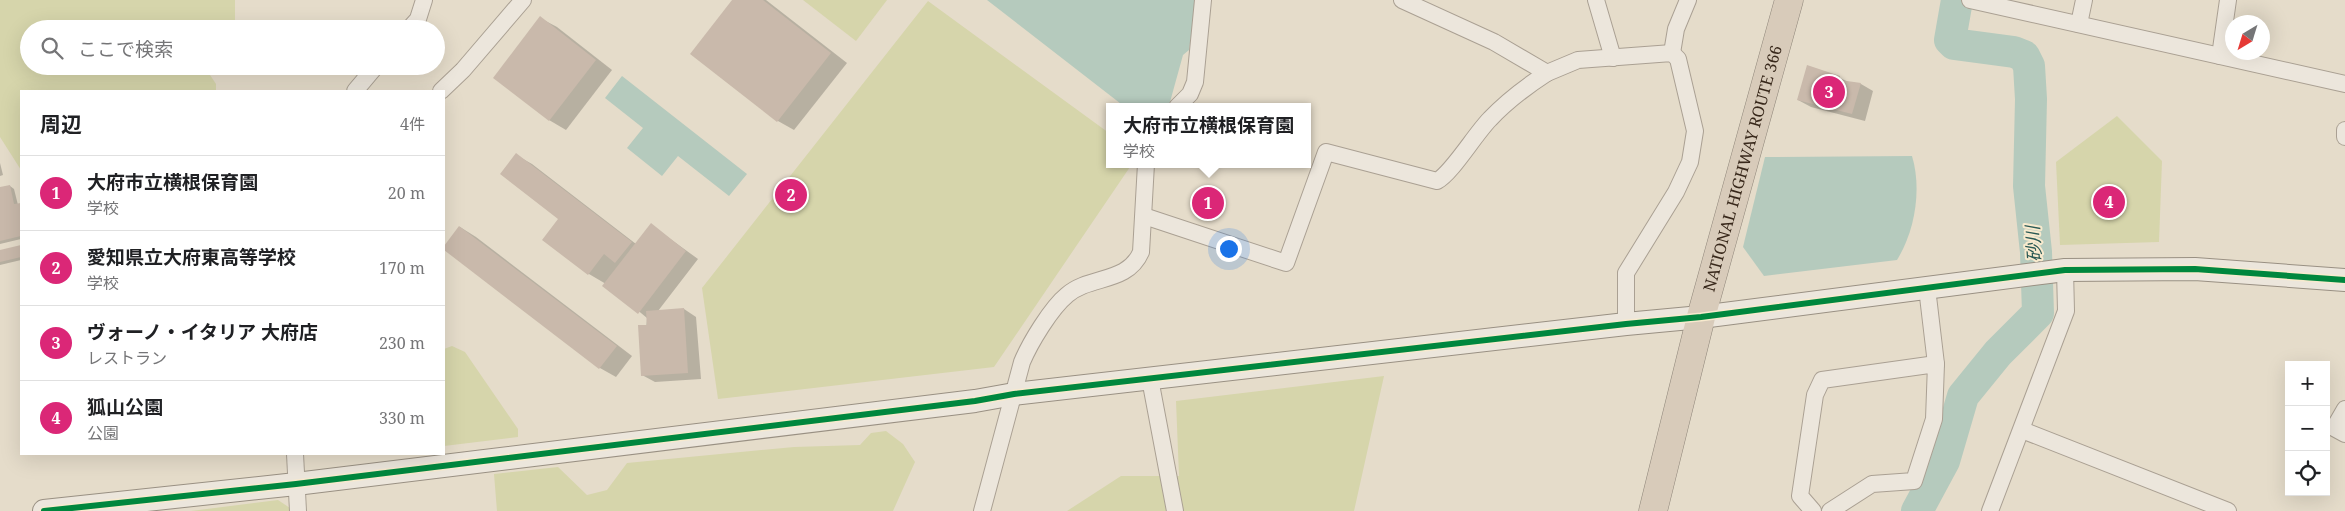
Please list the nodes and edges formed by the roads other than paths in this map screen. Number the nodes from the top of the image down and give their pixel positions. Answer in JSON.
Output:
{"nodes":[{"id":1,"x":424,"y":0,"type":"edge"},
{"id":2,"x":523,"y":0,"type":"edge"},
{"id":3,"x":1203,"y":0,"type":"edge"},
{"id":4,"x":1402,"y":0,"type":"edge"},
{"id":5,"x":1596,"y":0,"type":"edge"},
{"id":6,"x":1688,"y":0,"type":"edge"},
{"id":7,"x":2084,"y":0,"type":"edge"},
{"id":8,"x":2228,"y":0,"type":"edge"},
{"id":9,"x":1784,"y":2,"type":"edge"},
{"id":10,"x":1977,"y":2,"type":"edge"},
{"id":11,"x":417,"y":20,"type":"edge"},
{"id":12,"x":2079,"y":24,"type":"junction"},
{"id":13,"x":1672,"y":53,"type":"junction"},
{"id":14,"x":2220,"y":56,"type":"junction"},
{"id":15,"x":1613,"y":58,"type":"junction"},
{"id":16,"x":1547,"y":73,"type":"junction"},
{"id":17,"x":368,"y":75,"type":"edge"},
{"id":18,"x":2345,"y":84,"type":"edge"},
{"id":19,"x":356,"y":90,"type":"edge"},
{"id":20,"x":442,"y":90,"type":"edge"},
{"id":21,"x":1181,"y":103,"type":"edge"},
{"id":22,"x":2345,"y":130,"type":"edge"},
{"id":23,"x":2345,"y":137,"type":"edge"},
{"id":24,"x":1146,"y":168,"type":"edge"},
{"id":25,"x":1144,"y":216,"type":"junction"},
{"id":26,"x":2059,"y":272,"type":"junction"},
{"id":27,"x":2345,"y":280,"type":"edge"},
{"id":28,"x":1926,"y":288,"type":"junction"},
{"id":29,"x":1701,"y":318,"type":"junction"},
{"id":30,"x":1626,"y":324,"type":"junction"},
{"id":31,"x":1936,"y":364,"type":"junction"},
{"id":32,"x":1150,"y":379,"type":"junction"},
{"id":33,"x":1014,"y":394,"type":"junction"},
{"id":34,"x":2345,"y":409,"type":"edge"},
{"id":35,"x":2022,"y":430,"type":"junction"},
{"id":36,"x":2345,"y":434,"type":"edge"},
{"id":37,"x":295,"y":455,"type":"edge"},
{"id":38,"x":296,"y":484,"type":"junction"},
{"id":39,"x":1655,"y":507,"type":"edge"},
{"id":40,"x":44,"y":511,"type":"edge"},
{"id":41,"x":298,"y":511,"type":"edge"},
{"id":42,"x":982,"y":511,"type":"edge"},
{"id":43,"x":1175,"y":511,"type":"edge"},
{"id":44,"x":1813,"y":511,"type":"edge"},
{"id":45,"x":1830,"y":511,"type":"edge"},
{"id":46,"x":1990,"y":511,"type":"edge"},
{"id":47,"x":2228,"y":511,"type":"edge"}],
"edges":[{"from":1,"to":11,"type":"street"},
{"from":2,"to":20,"type":"street"},
{"from":3,"to":21,"type":"street"},
{"from":4,"to":16,"type":"street"},
{"from":5,"to":15,"type":"street"},
{"from":6,"to":13,"type":"street"},
{"from":7,"to":12,"type":"street"},
{"from":8,"to":14,"type":"street"},
{"from":9,"to":29,"type":"highway","name":"NATIONAL HIGHWAY ROUTE 366"},
{"from":10,"to":12,"type":"street"},
{"from":12,"to":14,"type":"street"},
{"from":13,"to":15,"type":"street"},
{"from":13,"to":30,"type":"street"},
{"from":14,"to":18,"type":"street"},
{"from":15,"to":16,"type":"street"},
{"from":16,"to":25,"type":"street"},
{"from":17,"to":19,"type":"street"},
{"from":22,"to":23,"type":"street"},
{"from":24,"to":25,"type":"street"},
{"from":25,"to":33,"type":"street"},
{"from":26,"to":27,"type":"street"},
{"from":26,"to":28,"type":"street"},
{"from":26,"to":35,"type":"street"},
{"from":28,"to":29,"type":"street"},
{"from":28,"to":31,"type":"street"},
{"from":29,"to":30,"type":"street"},
{"from":29,"to":39,"type":"highway","name":"NATIONAL HIGHWAY ROUTE 366"},
{"from":30,"to":32,"type":"street"},
{"from":31,"to":44,"type":"street"},
{"from":31,"to":45,"type":"street"},
{"from":32,"to":33,"type":"street"},
{"from":32,"to":43,"type":"street"},
{"from":33,"to":38,"type":"street"},
{"from":33,"to":42,"type":"street"},
{"from":34,"to":36,"type":"street"},
{"from":35,"to":46,"type":"street"},
{"from":35,"to":47,"type":"street"},
{"from":37,"to":38,"type":"street"},
{"from":38,"to":40,"type":"street"},
{"from":38,"to":41,"type":"street"}]}
